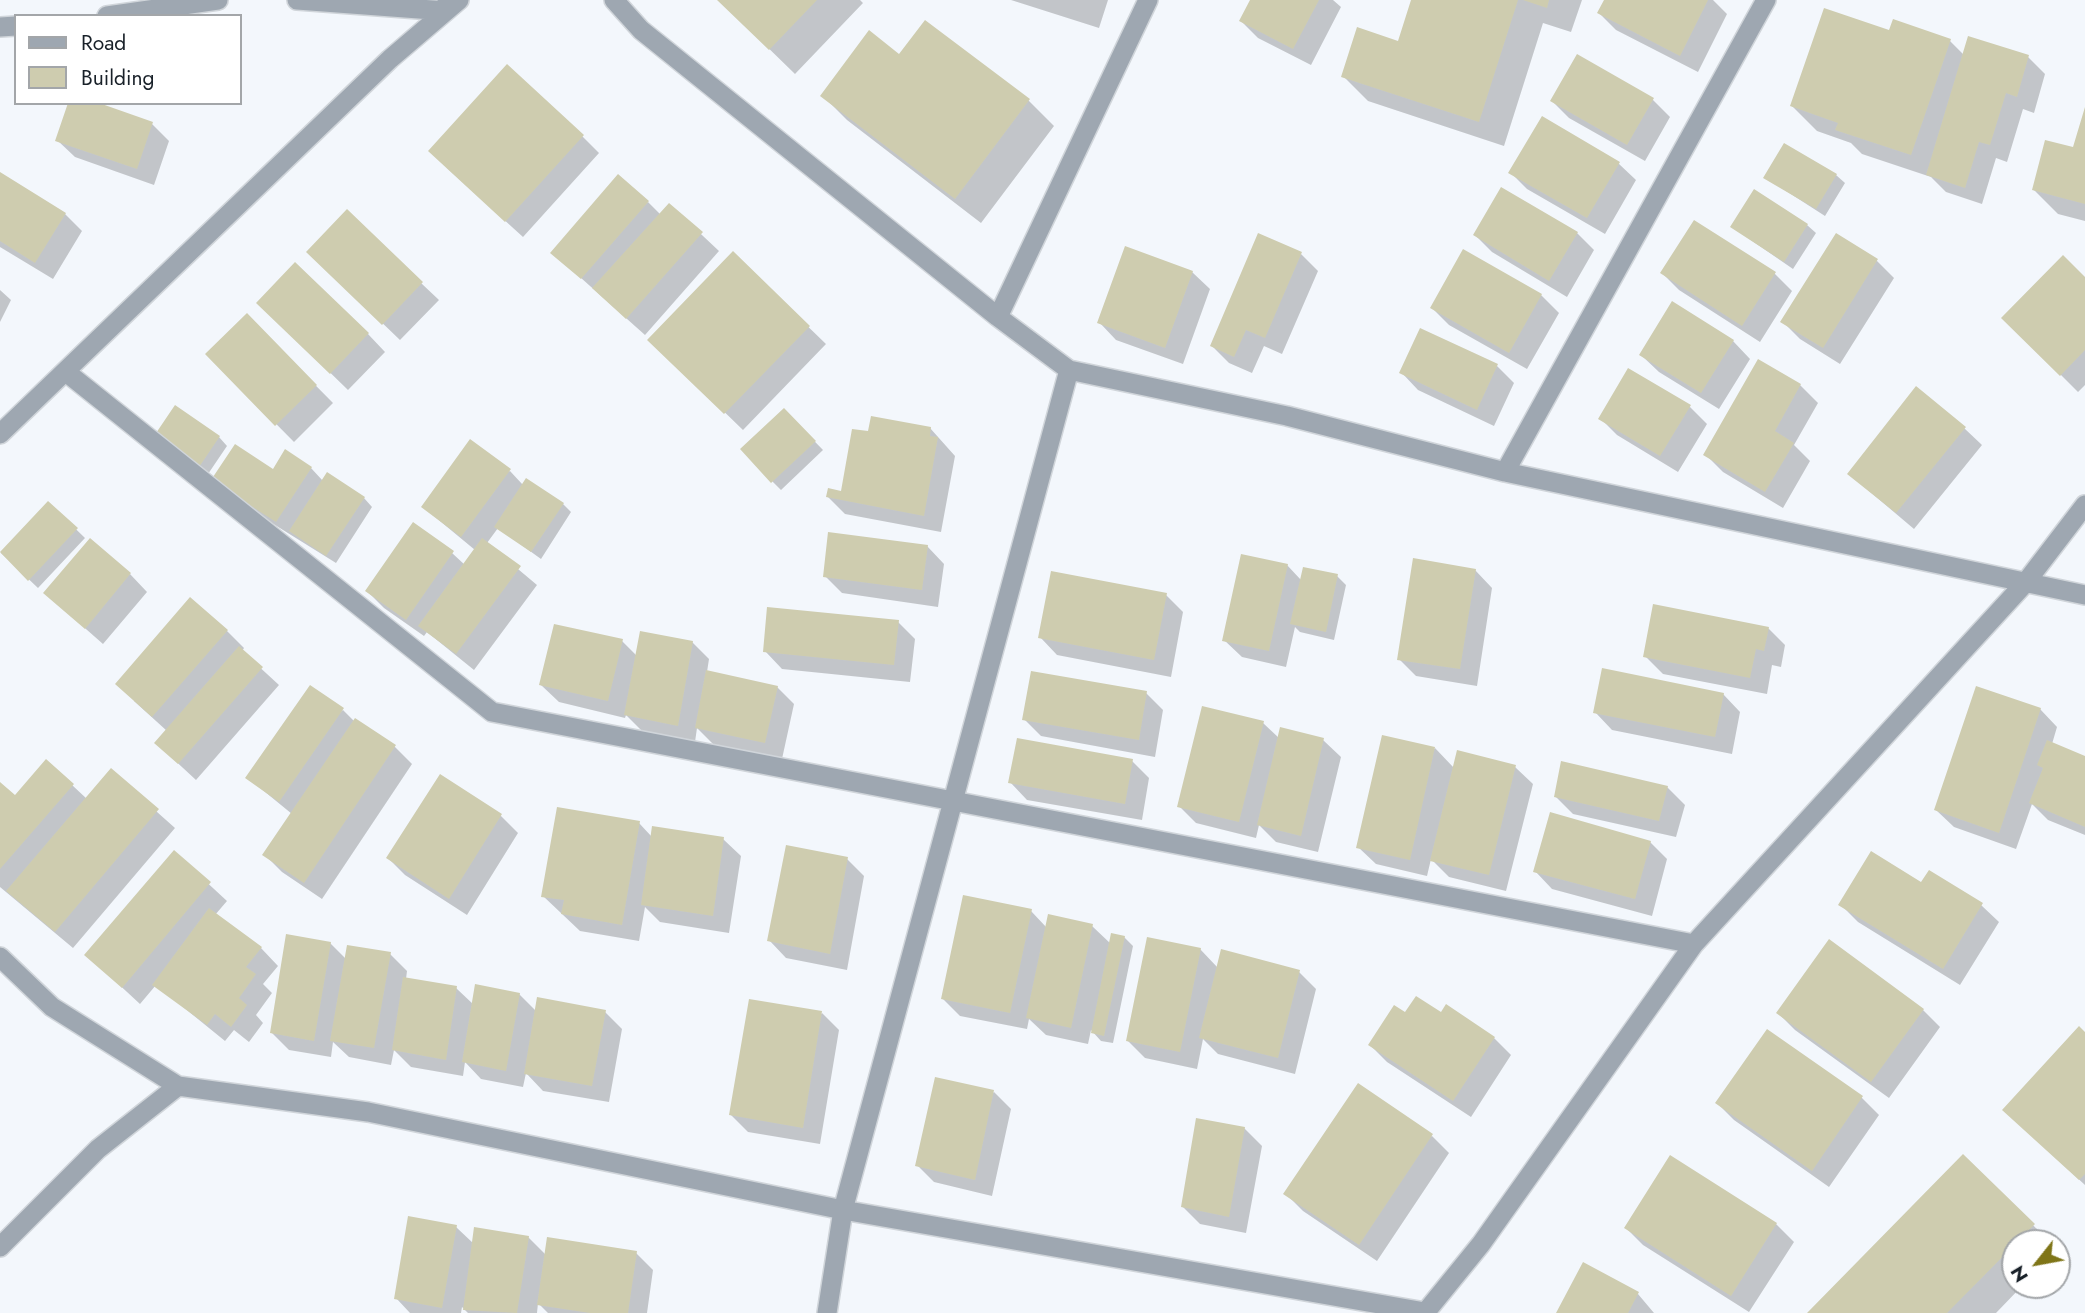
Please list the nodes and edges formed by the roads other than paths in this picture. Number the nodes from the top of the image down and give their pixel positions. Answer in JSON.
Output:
{"nodes":[{"id":1,"x":218,"y":0,"type":"edge"},
{"id":2,"x":297,"y":0,"type":"edge"},
{"id":3,"x":614,"y":0,"type":"edge"},
{"id":4,"x":1148,"y":0,"type":"edge"},
{"id":5,"x":1766,"y":0,"type":"edge"},
{"id":6,"x":450,"y":4,"type":"edge"},
{"id":7,"x":121,"y":14,"type":"edge"},
{"id":8,"x":998,"y":317,"type":"junction"},
{"id":9,"x":1069,"y":370,"type":"junction"},
{"id":10,"x":65,"y":372,"type":"junction"},
{"id":11,"x":0,"y":434,"type":"edge"},
{"id":12,"x":1505,"y":472,"type":"junction"},
{"id":13,"x":2085,"y":505,"type":"edge"},
{"id":14,"x":2026,"y":582,"type":"junction"},
{"id":15,"x":2085,"y":595,"type":"edge"},
{"id":16,"x":951,"y":800,"type":"junction"},
{"id":17,"x":1694,"y":944,"type":"junction"},
{"id":18,"x":0,"y":957,"type":"edge"},
{"id":19,"x":178,"y":1086,"type":"junction"},
{"id":20,"x":843,"y":1210,"type":"junction"},
{"id":21,"x":0,"y":1247,"type":"edge"},
{"id":22,"x":1425,"y":1312,"type":"edge"},
{"id":23,"x":827,"y":1313,"type":"edge"}],
"edges":[{"from":1,"to":7,"type":"street"},
{"from":2,"to":6,"type":"street"},
{"from":3,"to":8,"type":"street"},
{"from":4,"to":8,"type":"street"},
{"from":5,"to":12,"type":"street"},
{"from":6,"to":10,"type":"street"},
{"from":8,"to":9,"type":"street"},
{"from":9,"to":12,"type":"street"},
{"from":9,"to":16,"type":"street"},
{"from":10,"to":11,"type":"street"},
{"from":10,"to":16,"type":"street"},
{"from":12,"to":14,"type":"street"},
{"from":13,"to":14,"type":"street"},
{"from":14,"to":15,"type":"street"},
{"from":14,"to":17,"type":"street"},
{"from":16,"to":17,"type":"street"},
{"from":16,"to":20,"type":"street"},
{"from":17,"to":22,"type":"street"},
{"from":18,"to":19,"type":"street"},
{"from":19,"to":20,"type":"street"},
{"from":19,"to":21,"type":"street"},
{"from":20,"to":22,"type":"street"},
{"from":20,"to":23,"type":"street"}]}
